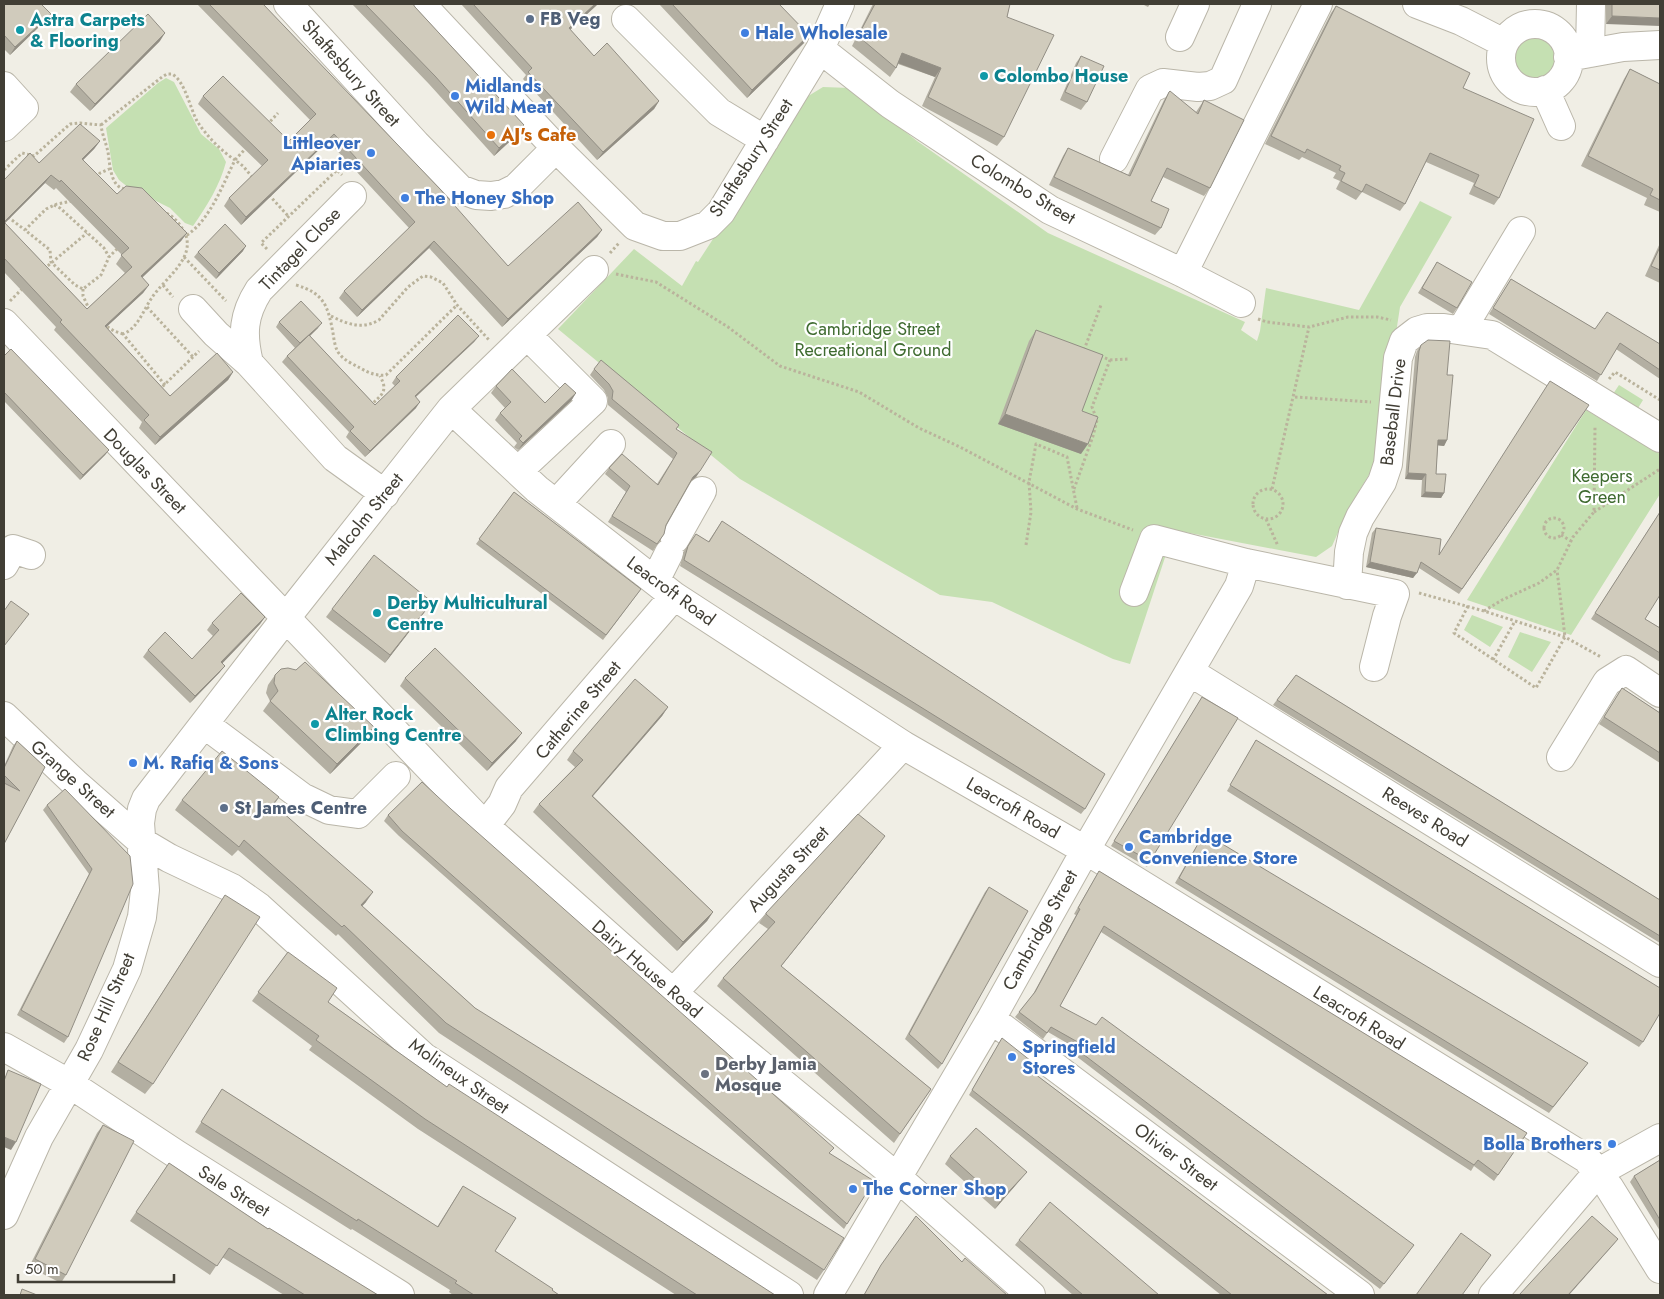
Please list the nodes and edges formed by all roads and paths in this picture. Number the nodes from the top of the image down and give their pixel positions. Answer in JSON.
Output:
{"nodes":[{"id":1,"x":288,"y":4,"type":"edge"},
{"id":2,"x":421,"y":4,"type":"edge"},
{"id":3,"x":840,"y":4,"type":"edge"},
{"id":4,"x":1195,"y":4,"type":"edge"},
{"id":5,"x":1257,"y":4,"type":"edge"},
{"id":6,"x":1318,"y":4,"type":"edge"},
{"id":7,"x":1591,"y":4,"type":"edge"},
{"id":8,"x":1426,"y":5,"type":"edge"},
{"id":9,"x":626,"y":19,"type":"dead end"},
{"id":10,"x":1180,"y":38,"type":"dead end"},
{"id":11,"x":1504,"y":42,"type":"junction"},
{"id":12,"x":1660,"y":45,"type":"edge"},
{"id":13,"x":820,"y":48,"type":"junction"},
{"id":14,"x":1579,"y":55,"type":"junction"},
{"id":15,"x":4,"y":86,"type":"edge"},
{"id":16,"x":1545,"y":90,"type":"junction"},
{"id":17,"x":278,"y":113,"type":"dead end"},
{"id":18,"x":101,"y":125,"type":"junction"},
{"id":19,"x":266,"y":126,"type":"edge"},
{"id":20,"x":1561,"y":126,"type":"dead end"},
{"id":21,"x":4,"y":127,"type":"edge"},
{"id":22,"x":764,"y":140,"type":"junction"},
{"id":23,"x":247,"y":146,"type":"edge"},
{"id":24,"x":556,"y":148,"type":"junction"},
{"id":25,"x":235,"y":160,"type":"junction"},
{"id":26,"x":1114,"y":160,"type":"dead end"},
{"id":27,"x":109,"y":169,"type":"junction"},
{"id":28,"x":4,"y":170,"type":"edge"},
{"id":29,"x":257,"y":182,"type":"edge"},
{"id":30,"x":91,"y":184,"type":"edge"},
{"id":31,"x":130,"y":190,"type":"edge"},
{"id":32,"x":267,"y":193,"type":"edge"},
{"id":33,"x":352,"y":196,"type":"dead end"},
{"id":34,"x":78,"y":198,"type":"edge"},
{"id":35,"x":54,"y":205,"type":"junction"},
{"id":36,"x":164,"y":212,"type":"edge"},
{"id":37,"x":4,"y":214,"type":"edge"},
{"id":38,"x":289,"y":216,"type":"dead end"},
{"id":39,"x":635,"y":226,"type":"junction"},
{"id":40,"x":25,"y":230,"type":"junction"},
{"id":41,"x":1521,"y":231,"type":"dead end"},
{"id":42,"x":87,"y":232,"type":"junction"},
{"id":43,"x":187,"y":235,"type":"junction"},
{"id":44,"x":122,"y":244,"type":"edge"},
{"id":45,"x":109,"y":257,"type":"junction"},
{"id":46,"x":184,"y":257,"type":"junction"},
{"id":47,"x":51,"y":262,"type":"junction"},
{"id":48,"x":594,"y":270,"type":"junction"},
{"id":49,"x":40,"y":272,"type":"edge"},
{"id":50,"x":1183,"y":273,"type":"junction"},
{"id":51,"x":268,"y":282,"type":"junction"},
{"id":52,"x":25,"y":286,"type":"edge"},
{"id":53,"x":83,"y":289,"type":"junction"},
{"id":54,"x":1242,"y":303,"type":"joint"},
{"id":55,"x":458,"y":305,"type":"junction"},
{"id":56,"x":1101,"y":305,"type":"dead end"},
{"id":57,"x":4,"y":306,"type":"edge"},
{"id":58,"x":147,"y":308,"type":"junction"},
{"id":59,"x":91,"y":312,"type":"edge"},
{"id":60,"x":330,"y":316,"type":"junction"},
{"id":61,"x":246,"y":321,"type":"junction"},
{"id":62,"x":101,"y":322,"type":"edge"},
{"id":63,"x":4,"y":323,"type":"edge"},
{"id":64,"x":206,"y":324,"type":"joint"},
{"id":65,"x":1309,"y":327,"type":"junction"},
{"id":66,"x":1462,"y":330,"type":"junction"},
{"id":67,"x":1417,"y":331,"type":"junction"},
{"id":68,"x":123,"y":334,"type":"junction"},
{"id":69,"x":527,"y":334,"type":"junction"},
{"id":70,"x":1075,"y":347,"type":"edge"},
{"id":71,"x":1084,"y":350,"type":"junction"},
{"id":72,"x":192,"y":357,"type":"junction"},
{"id":73,"x":505,"y":357,"type":"junction"},
{"id":74,"x":1129,"y":359,"type":"dead end"},
{"id":75,"x":1110,"y":360,"type":"junction"},
{"id":76,"x":248,"y":363,"type":"junction"},
{"id":77,"x":380,"y":376,"type":"junction"},
{"id":78,"x":165,"y":385,"type":"junction"},
{"id":79,"x":158,"y":391,"type":"edge"},
{"id":80,"x":1294,"y":397,"type":"junction"},
{"id":81,"x":1595,"y":398,"type":"junction"},
{"id":82,"x":1660,"y":400,"type":"edge"},
{"id":83,"x":1394,"y":404,"type":"junction"},
{"id":84,"x":368,"y":408,"type":"edge"},
{"id":85,"x":451,"y":409,"type":"junction"},
{"id":86,"x":1660,"y":438,"type":"edge"},
{"id":87,"x":611,"y":444,"type":"dead end"},
{"id":88,"x":1660,"y":469,"type":"edge"},
{"id":89,"x":518,"y":471,"type":"junction"},
{"id":90,"x":1029,"y":482,"type":"junction"},
{"id":91,"x":1074,"y":488,"type":"junction"},
{"id":92,"x":1272,"y":490,"type":"junction"},
{"id":93,"x":702,"y":491,"type":"dead end"},
{"id":94,"x":385,"y":494,"type":"junction"},
{"id":95,"x":556,"y":504,"type":"junction"},
{"id":96,"x":1078,"y":509,"type":"junction"},
{"id":97,"x":1594,"y":512,"type":"junction"},
{"id":98,"x":1561,"y":535,"type":"junction"},
{"id":99,"x":1154,"y":539,"type":"junction"},
{"id":100,"x":1571,"y":541,"type":"junction"},
{"id":101,"x":1026,"y":545,"type":"dead end"},
{"id":102,"x":31,"y":555,"type":"dead end"},
{"id":103,"x":1246,"y":562,"type":"junction"},
{"id":104,"x":4,"y":565,"type":"edge"},
{"id":105,"x":1557,"y":570,"type":"junction"},
{"id":106,"x":1347,"y":585,"type":"junction"},
{"id":107,"x":665,"y":588,"type":"junction"},
{"id":108,"x":1134,"y":592,"type":"dead end"},
{"id":109,"x":1395,"y":594,"type":"junction"},
{"id":110,"x":1468,"y":606,"type":"junction"},
{"id":111,"x":1484,"y":611,"type":"junction"},
{"id":112,"x":285,"y":618,"type":"junction"},
{"id":113,"x":1515,"y":621,"type":"junction"},
{"id":114,"x":1565,"y":637,"type":"junction"},
{"id":115,"x":1493,"y":660,"type":"junction"},
{"id":116,"x":1374,"y":666,"type":"dead end"},
{"id":117,"x":1626,"y":670,"type":"junction"},
{"id":118,"x":1190,"y":672,"type":"junction"},
{"id":119,"x":1660,"y":692,"type":"edge"},
{"id":120,"x":4,"y":716,"type":"edge"},
{"id":121,"x":204,"y":724,"type":"junction"},
{"id":122,"x":903,"y":745,"type":"junction"},
{"id":123,"x":1561,"y":757,"type":"dead end"},
{"id":124,"x":396,"y":776,"type":"dead end"},
{"id":125,"x":156,"y":787,"type":"joint"},
{"id":126,"x":485,"y":826,"type":"junction"},
{"id":127,"x":142,"y":842,"type":"junction"},
{"id":128,"x":1085,"y":851,"type":"junction"},
{"id":129,"x":1660,"y":963,"type":"edge"},
{"id":130,"x":674,"y":993,"type":"junction"},
{"id":131,"x":991,"y":1018,"type":"junction"},
{"id":132,"x":4,"y":1046,"type":"edge"},
{"id":133,"x":70,"y":1084,"type":"junction"},
{"id":134,"x":1660,"y":1138,"type":"edge"},
{"id":135,"x":1597,"y":1174,"type":"junction"},
{"id":136,"x":896,"y":1177,"type":"junction"},
{"id":137,"x":4,"y":1215,"type":"edge"},
{"id":138,"x":1660,"y":1268,"type":"edge"},
{"id":139,"x":400,"y":1295,"type":"edge"},
{"id":140,"x":789,"y":1295,"type":"edge"},
{"id":141,"x":828,"y":1295,"type":"edge"},
{"id":142,"x":1031,"y":1295,"type":"edge"},
{"id":143,"x":1360,"y":1295,"type":"edge"},
{"id":144,"x":1493,"y":1295,"type":"edge"}],
"edges":[{"from":1,"to":24,"type":"street","name":"Shaftesbury Street"},
{"from":2,"to":24,"type":"street","name":"Shaftesbury Street"},
{"from":3,"to":13,"type":"street","name":"Shaftesbury Street"},
{"from":4,"to":10,"type":"street"},
{"from":5,"to":26,"type":"street"},
{"from":6,"to":50,"type":"street"},
{"from":7,"to":14,"type":"street"},
{"from":8,"to":11,"type":"street"},
{"from":9,"to":22,"type":"street"},
{"from":11,"to":14,"type":"street"},
{"from":11,"to":16,"type":"street"},
{"from":12,"to":14,"type":"street"},
{"from":13,"to":22,"type":"street","name":"Shaftesbury Street"},
{"from":13,"to":50,"type":"street","name":"Colombo Street"},
{"from":14,"to":16,"type":"street"},
{"from":15,"to":21,"type":"street"},
{"from":16,"to":20,"type":"street"},
{"from":17,"to":19,"type":"path"},
{"from":18,"to":25,"type":"path"},
{"from":18,"to":27,"type":"path"},
{"from":18,"to":28,"type":"path"},
{"from":22,"to":39,"type":"street","name":"Shaftesbury Street"},
{"from":23,"to":25,"type":"path"},
{"from":24,"to":39,"type":"street","name":"Shaftesbury Street"},
{"from":25,"to":29,"type":"path"},
{"from":25,"to":43,"type":"path"},
{"from":27,"to":30,"type":"path"},
{"from":27,"to":31,"type":"path"},
{"from":32,"to":38,"type":"path"},
{"from":33,"to":51,"type":"street","name":"Tintagel Close"},
{"from":34,"to":35,"type":"path"},
{"from":35,"to":40,"type":"path"},
{"from":35,"to":42,"type":"path"},
{"from":36,"to":43,"type":"path"},
{"from":37,"to":40,"type":"path"},
{"from":39,"to":48,"type":"path"},
{"from":40,"to":47,"type":"path"},
{"from":41,"to":66,"type":"street"},
{"from":42,"to":45,"type":"path"},
{"from":42,"to":47,"type":"path"},
{"from":43,"to":46,"type":"path"},
{"from":44,"to":45,"type":"path"},
{"from":45,"to":53,"type":"path"},
{"from":46,"to":58,"type":"path"},
{"from":46,"to":61,"type":"path"},
{"from":47,"to":49,"type":"path"},
{"from":47,"to":53,"type":"path"},
{"from":48,"to":69,"type":"street","name":"Malcolm Street"},
{"from":48,"to":90,"type":"path"},
{"from":50,"to":54,"type":"street","name":"Colombo Street"},
{"from":51,"to":60,"type":"path"},
{"from":51,"to":61,"type":"street","name":"Tintagel Close"},
{"from":52,"to":57,"type":"path"},
{"from":53,"to":59,"type":"path"},
{"from":54,"to":65,"type":"path"},
{"from":55,"to":60,"type":"path"},
{"from":55,"to":73,"type":"path"},
{"from":55,"to":77,"type":"path"},
{"from":56,"to":71,"type":"path"},
{"from":58,"to":68,"type":"path"},
{"from":58,"to":72,"type":"path"},
{"from":60,"to":77,"type":"path"},
{"from":61,"to":76,"type":"street","name":"Tintagel Close"},
{"from":62,"to":68,"type":"path"},
{"from":63,"to":112,"type":"street","name":"Douglas Street"},
{"from":64,"to":72,"type":"path"},
{"from":64,"to":76,"type":"street"},
{"from":65,"to":67,"type":"path"},
{"from":65,"to":80,"type":"path"},
{"from":66,"to":67,"type":"street"},
{"from":66,"to":81,"type":"street"},
{"from":67,"to":83,"type":"street","name":"Baseball Drive"},
{"from":68,"to":78,"type":"path"},
{"from":69,"to":73,"type":"street","name":"Malcolm Street"},
{"from":69,"to":89,"type":"street"},
{"from":70,"to":71,"type":"path"},
{"from":71,"to":75,"type":"path"},
{"from":72,"to":78,"type":"path"},
{"from":73,"to":85,"type":"street","name":"Malcolm Street"},
{"from":74,"to":75,"type":"path"},
{"from":75,"to":91,"type":"path"},
{"from":76,"to":94,"type":"street"},
{"from":77,"to":84,"type":"path"},
{"from":78,"to":79,"type":"path"},
{"from":80,"to":83,"type":"path"},
{"from":80,"to":92,"type":"path"},
{"from":81,"to":82,"type":"path"},
{"from":81,"to":86,"type":"street"},
{"from":81,"to":97,"type":"path"},
{"from":83,"to":106,"type":"street","name":"Baseball Drive"},
{"from":85,"to":89,"type":"street","name":"Leacroft Road"},
{"from":85,"to":94,"type":"street","name":"Malcolm Street"},
{"from":87,"to":95,"type":"street"},
{"from":88,"to":97,"type":"path"},
{"from":89,"to":95,"type":"street","name":"Leacroft Road"},
{"from":90,"to":91,"type":"path"},
{"from":90,"to":96,"type":"path"},
{"from":90,"to":101,"type":"path"},
{"from":91,"to":96,"type":"path"},
{"from":92,"to":92,"type":"path"},
{"from":93,"to":107,"type":"street","name":"Catherine Street"},
{"from":94,"to":112,"type":"street","name":"Malcolm Street"},
{"from":95,"to":107,"type":"street","name":"Leacroft Road"},
{"from":96,"to":99,"type":"path"},
{"from":97,"to":100,"type":"path"},
{"from":98,"to":98,"type":"path"},
{"from":98,"to":100,"type":"path"},
{"from":99,"to":103,"type":"street"},
{"from":99,"to":108,"type":"street"},
{"from":100,"to":105,"type":"path"},
{"from":102,"to":104,"type":"street"},
{"from":103,"to":106,"type":"street"},
{"from":103,"to":118,"type":"street","name":"Cambridge Street"},
{"from":105,"to":111,"type":"path"},
{"from":105,"to":114,"type":"path"},
{"from":106,"to":109,"type":"street"},
{"from":107,"to":122,"type":"street","name":"Leacroft Road"},
{"from":107,"to":126,"type":"street","name":"Catherine Street"},
{"from":109,"to":110,"type":"path"},
{"from":109,"to":116,"type":"street"},
{"from":110,"to":111,"type":"path"},
{"from":110,"to":115,"type":"path"},
{"from":111,"to":113,"type":"path"},
{"from":112,"to":121,"type":"street","name":"Malcolm Street"},
{"from":112,"to":126,"type":"street","name":"Dairy House Road"},
{"from":113,"to":114,"type":"path"},
{"from":113,"to":115,"type":"path"},
{"from":114,"to":115,"type":"path"},
{"from":114,"to":117,"type":"path"},
{"from":117,"to":119,"type":"street"},
{"from":117,"to":123,"type":"street"},
{"from":118,"to":128,"type":"street","name":"Cambridge Street"},
{"from":118,"to":129,"type":"street","name":"Reeves Road"},
{"from":120,"to":127,"type":"street","name":"Grange Street"},
{"from":121,"to":124,"type":"street"},
{"from":121,"to":125,"type":"street","name":"Malcolm Street"},
{"from":122,"to":128,"type":"street","name":"Leacroft Road"},
{"from":122,"to":130,"type":"street","name":"Augusta Street"},
{"from":125,"to":127,"type":"street","name":"Rose Hill Street"},
{"from":126,"to":130,"type":"street","name":"Dairy House Road"},
{"from":127,"to":133,"type":"street","name":"Rose Hill Street"},
{"from":127,"to":140,"type":"street","name":"Molineux Street"},
{"from":128,"to":131,"type":"street","name":"Cambridge Street"},
{"from":128,"to":135,"type":"street","name":"Leacroft Road"},
{"from":130,"to":136,"type":"street","name":"Dairy House Road"},
{"from":131,"to":136,"type":"street","name":"Cambridge Street"},
{"from":131,"to":143,"type":"street","name":"Olivier Street"},
{"from":132,"to":133,"type":"street","name":"Sale Street"},
{"from":133,"to":137,"type":"street","name":"Rose Hill Street"},
{"from":133,"to":139,"type":"street","name":"Sale Street"},
{"from":134,"to":135,"type":"street"},
{"from":135,"to":138,"type":"street","name":"Leacroft Road"},
{"from":135,"to":144,"type":"street"},
{"from":136,"to":141,"type":"street","name":"Cambridge Street"},
{"from":136,"to":142,"type":"street","name":"Dairy House Road"}]}
